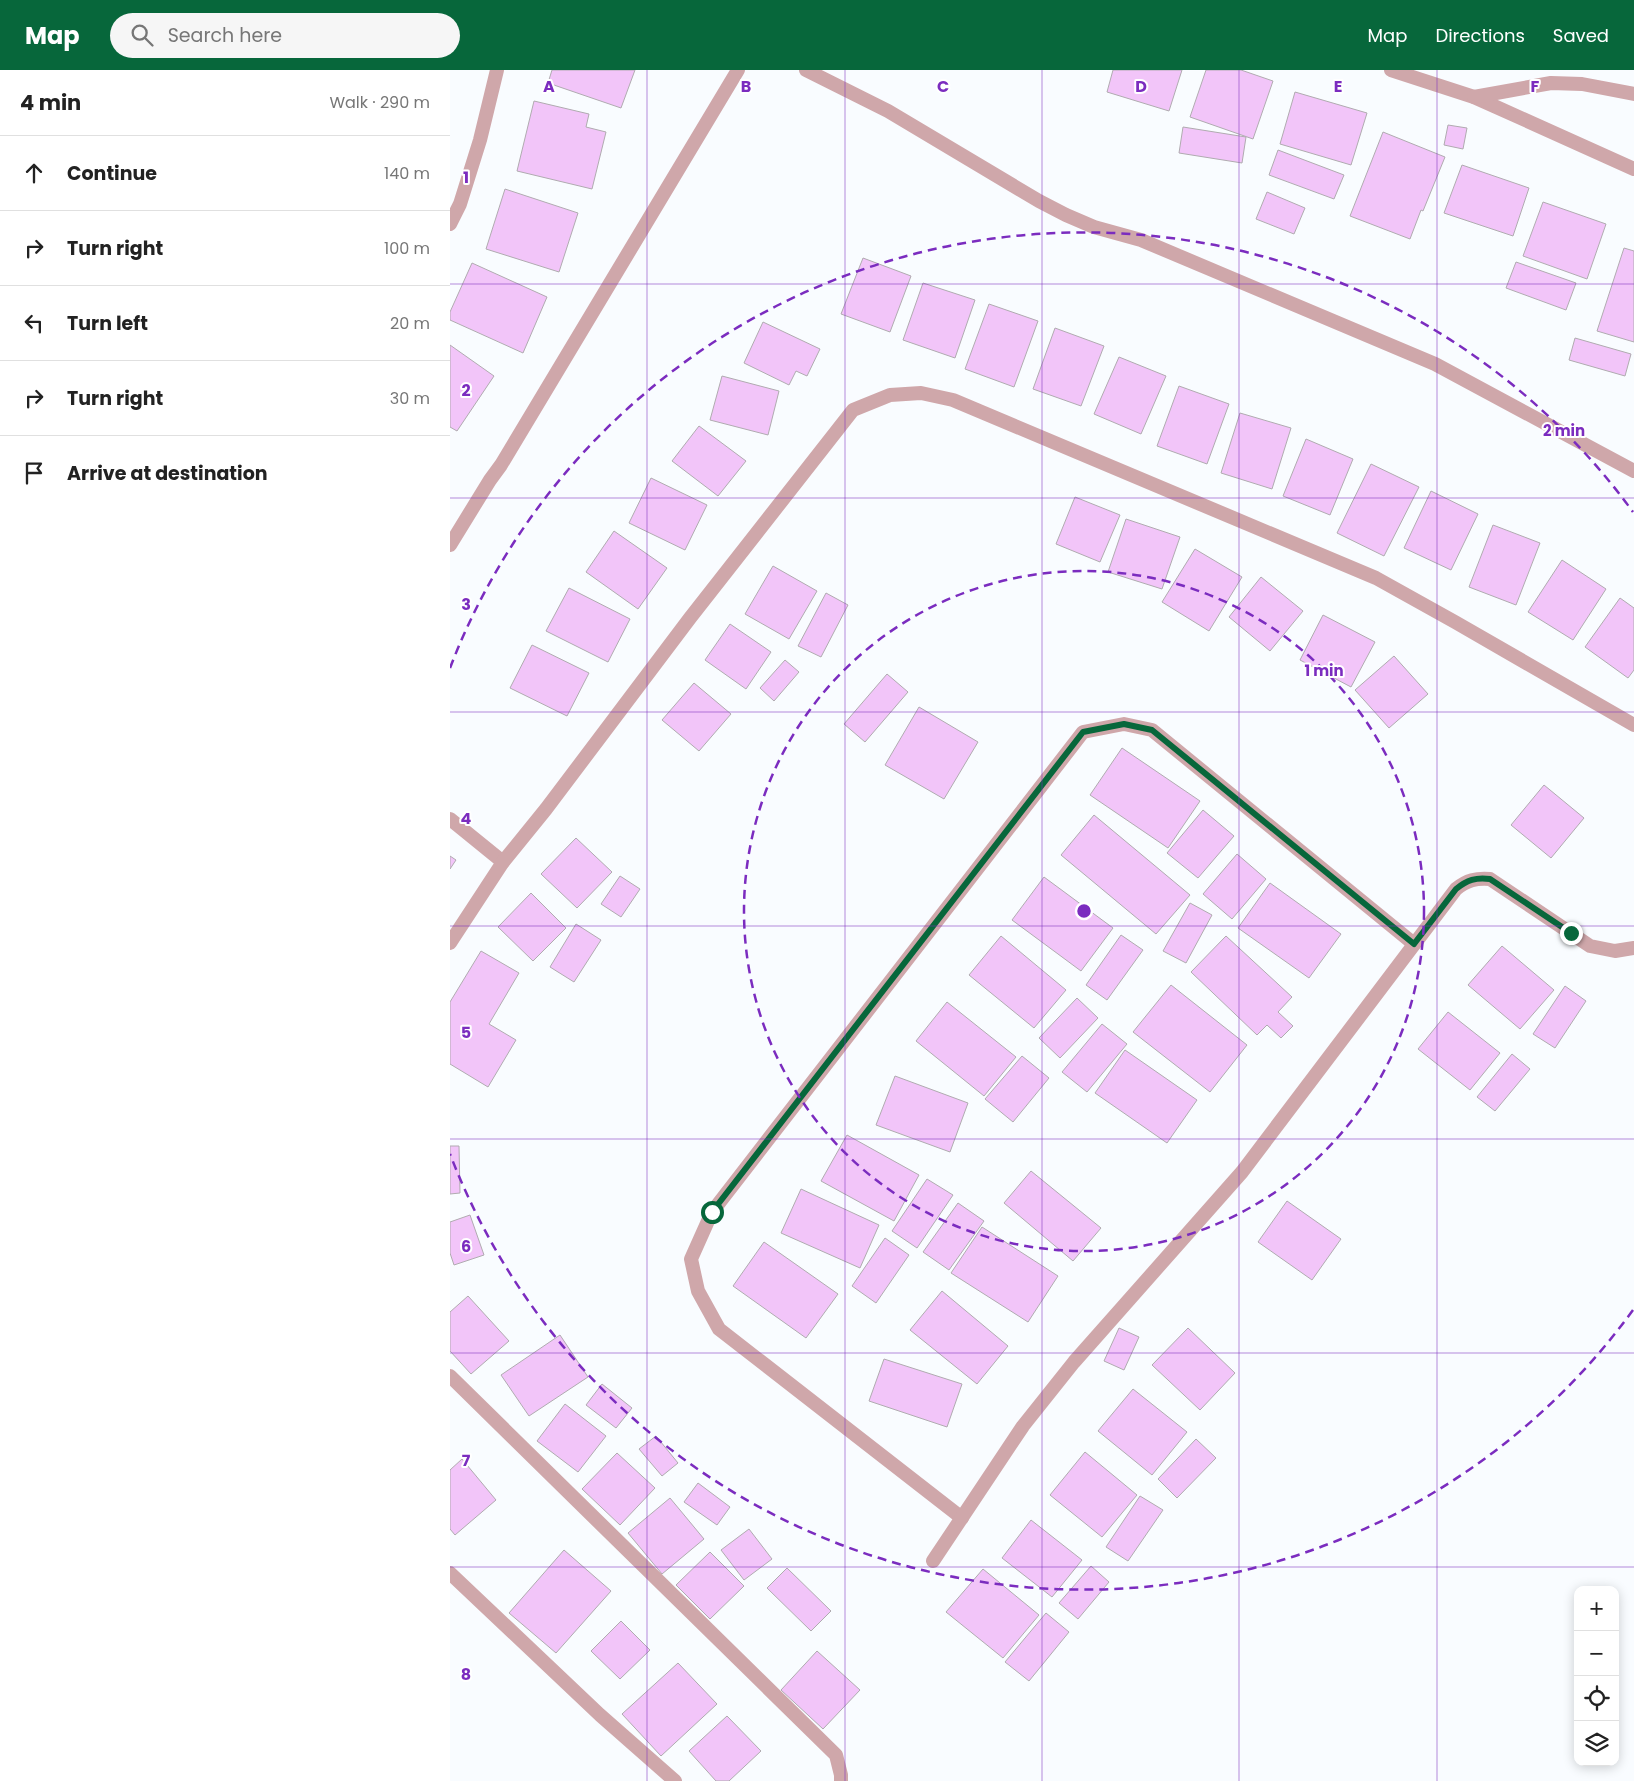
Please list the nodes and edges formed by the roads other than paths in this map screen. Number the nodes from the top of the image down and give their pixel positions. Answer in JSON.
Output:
{"nodes":[{"id":1,"x":738,"y":70,"type":"edge"},
{"id":2,"x":806,"y":70,"type":"edge"},
{"id":3,"x":1391,"y":70,"type":"edge"},
{"id":4,"x":496,"y":71,"type":"edge"},
{"id":5,"x":1634,"y":94,"type":"edge"},
{"id":6,"x":1474,"y":97,"type":"junction"},
{"id":7,"x":1634,"y":169,"type":"edge"},
{"id":8,"x":450,"y":224,"type":"edge"},
{"id":9,"x":1634,"y":471,"type":"edge"},
{"id":10,"x":450,"y":545,"type":"edge"},
{"id":11,"x":1634,"y":725,"type":"edge"},
{"id":12,"x":450,"y":819,"type":"edge"},
{"id":13,"x":503,"y":862,"type":"junction"},
{"id":14,"x":450,"y":943,"type":"edge"},
{"id":15,"x":1414,"y":944,"type":"junction"},
{"id":16,"x":1634,"y":948,"type":"edge"},
{"id":17,"x":450,"y":1376,"type":"edge"},
{"id":18,"x":962,"y":1518,"type":"junction"},
{"id":19,"x":933,"y":1561,"type":"dead end"},
{"id":20,"x":450,"y":1573,"type":"edge"},
{"id":21,"x":674,"y":1781,"type":"edge"},
{"id":22,"x":841,"y":1781,"type":"edge"}],
"edges":[{"from":1,"to":10,"type":"street"},
{"from":2,"to":9,"type":"street"},
{"from":3,"to":6,"type":"street"},
{"from":4,"to":8,"type":"street"},
{"from":5,"to":6,"type":"street"},
{"from":6,"to":7,"type":"street"},
{"from":11,"to":13,"type":"street"},
{"from":12,"to":13,"type":"street"},
{"from":13,"to":14,"type":"street"},
{"from":15,"to":16,"type":"street"},
{"from":15,"to":18,"type":"street"},
{"from":15,"to":18,"type":"street"},
{"from":17,"to":22,"type":"street"},
{"from":18,"to":19,"type":"street"},
{"from":20,"to":21,"type":"street"}]}
